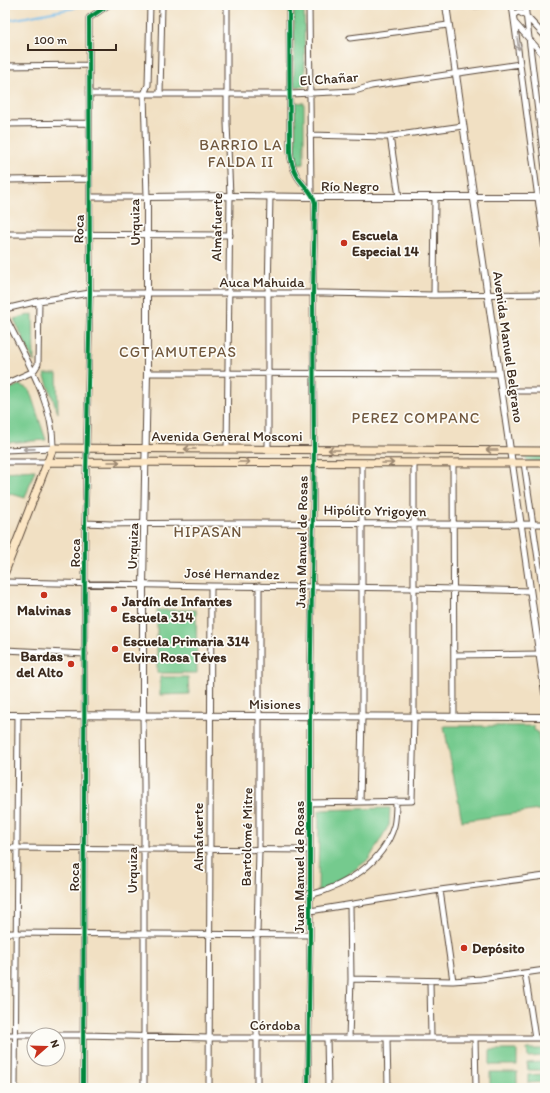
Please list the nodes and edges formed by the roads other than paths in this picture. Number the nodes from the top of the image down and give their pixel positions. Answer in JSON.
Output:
{"nodes":[{"id":1,"x":108,"y":5,"type":"edge"},
{"id":2,"x":150,"y":5,"type":"edge"},
{"id":3,"x":162,"y":5,"type":"edge"},
{"id":4,"x":227,"y":5,"type":"edge"},
{"id":5,"x":288,"y":5,"type":"edge"},
{"id":6,"x":309,"y":5,"type":"edge"},
{"id":7,"x":482,"y":5,"type":"edge"},
{"id":8,"x":512,"y":5,"type":"edge"},
{"id":9,"x":525,"y":5,"type":"edge"},
{"id":10,"x":446,"y":6,"type":"edge"},
{"id":11,"x":514,"y":15,"type":"junction"},
{"id":12,"x":526,"y":16,"type":"junction"},
{"id":13,"x":515,"y":23,"type":"junction"},
{"id":14,"x":448,"y":25,"type":"junction"},
{"id":15,"x":545,"y":36,"type":"edge"},
{"id":16,"x":350,"y":38,"type":"dead end"},
{"id":17,"x":529,"y":38,"type":"junction"},
{"id":18,"x":545,"y":56,"type":"edge"},
{"id":19,"x":520,"y":64,"type":"junction"},
{"id":20,"x":90,"y":65,"type":"junction"},
{"id":21,"x":5,"y":66,"type":"edge"},
{"id":22,"x":455,"y":73,"type":"junction"},
{"id":23,"x":309,"y":93,"type":"junction"},
{"id":24,"x":90,"y":94,"type":"junction"},
{"id":25,"x":144,"y":94,"type":"junction"},
{"id":26,"x":160,"y":94,"type":"junction"},
{"id":27,"x":227,"y":94,"type":"junction"},
{"id":28,"x":290,"y":94,"type":"junction"},
{"id":29,"x":89,"y":123,"type":"junction"},
{"id":30,"x":5,"y":124,"type":"edge"},
{"id":31,"x":463,"y":126,"type":"junction"},
{"id":32,"x":310,"y":135,"type":"junction"},
{"id":33,"x":390,"y":136,"type":"junction"},
{"id":34,"x":545,"y":169,"type":"edge"},
{"id":35,"x":89,"y":179,"type":"junction"},
{"id":36,"x":5,"y":180,"type":"edge"},
{"id":37,"x":312,"y":195,"type":"junction"},
{"id":38,"x":230,"y":196,"type":"junction"},
{"id":39,"x":270,"y":196,"type":"junction"},
{"id":40,"x":474,"y":196,"type":"junction"},
{"id":41,"x":90,"y":197,"type":"junction"},
{"id":42,"x":147,"y":197,"type":"junction"},
{"id":43,"x":399,"y":197,"type":"junction"},
{"id":44,"x":435,"y":197,"type":"junction"},
{"id":45,"x":537,"y":197,"type":"junction"},
{"id":46,"x":545,"y":197,"type":"edge"},
{"id":47,"x":5,"y":234,"type":"edge"},
{"id":48,"x":89,"y":234,"type":"junction"},
{"id":49,"x":147,"y":235,"type":"junction"},
{"id":50,"x":230,"y":235,"type":"junction"},
{"id":51,"x":545,"y":250,"type":"edge"},
{"id":52,"x":90,"y":293,"type":"junction"},
{"id":53,"x":148,"y":293,"type":"junction"},
{"id":54,"x":228,"y":294,"type":"junction"},
{"id":55,"x":268,"y":294,"type":"junction"},
{"id":56,"x":313,"y":294,"type":"junction"},
{"id":57,"x":488,"y":294,"type":"junction"},
{"id":58,"x":545,"y":294,"type":"edge"},
{"id":59,"x":434,"y":295,"type":"junction"},
{"id":60,"x":39,"y":301,"type":"junction"},
{"id":61,"x":5,"y":309,"type":"edge"},
{"id":62,"x":5,"y":316,"type":"edge"},
{"id":63,"x":32,"y":372,"type":"junction"},
{"id":64,"x":148,"y":373,"type":"junction"},
{"id":65,"x":228,"y":373,"type":"junction"},
{"id":66,"x":268,"y":373,"type":"junction"},
{"id":67,"x":314,"y":373,"type":"junction"},
{"id":68,"x":499,"y":374,"type":"junction"},
{"id":69,"x":5,"y":384,"type":"edge"},
{"id":70,"x":502,"y":391,"type":"junction"},
{"id":71,"x":545,"y":391,"type":"edge"},
{"id":72,"x":52,"y":448,"type":"junction"},
{"id":73,"x":87,"y":449,"type":"junction"},
{"id":74,"x":146,"y":449,"type":"junction"},
{"id":75,"x":227,"y":449,"type":"junction"},
{"id":76,"x":268,"y":449,"type":"junction"},
{"id":77,"x":5,"y":450,"type":"edge"},
{"id":78,"x":314,"y":450,"type":"junction"},
{"id":79,"x":510,"y":450,"type":"junction"},
{"id":80,"x":545,"y":451,"type":"edge"},
{"id":81,"x":5,"y":462,"type":"edge"},
{"id":82,"x":47,"y":462,"type":"junction"},
{"id":83,"x":86,"y":462,"type":"junction"},
{"id":84,"x":146,"y":462,"type":"junction"},
{"id":85,"x":314,"y":463,"type":"junction"},
{"id":86,"x":362,"y":463,"type":"junction"},
{"id":87,"x":414,"y":463,"type":"junction"},
{"id":88,"x":453,"y":463,"type":"junction"},
{"id":89,"x":512,"y":463,"type":"junction"},
{"id":90,"x":524,"y":463,"type":"junction"},
{"id":91,"x":545,"y":463,"type":"edge"},
{"id":92,"x":313,"y":522,"type":"junction"},
{"id":93,"x":85,"y":523,"type":"junction"},
{"id":94,"x":362,"y":523,"type":"junction"},
{"id":95,"x":145,"y":524,"type":"junction"},
{"id":96,"x":414,"y":524,"type":"junction"},
{"id":97,"x":521,"y":524,"type":"junction"},
{"id":98,"x":533,"y":524,"type":"junction"},
{"id":99,"x":545,"y":524,"type":"edge"},
{"id":100,"x":452,"y":525,"type":"junction"},
{"id":101,"x":5,"y":572,"type":"edge"},
{"id":102,"x":5,"y":582,"type":"edge"},
{"id":103,"x":86,"y":584,"type":"junction"},
{"id":104,"x":143,"y":585,"type":"junction"},
{"id":105,"x":211,"y":586,"type":"junction"},
{"id":106,"x":259,"y":586,"type":"junction"},
{"id":107,"x":312,"y":587,"type":"junction"},
{"id":108,"x":362,"y":587,"type":"junction"},
{"id":109,"x":414,"y":588,"type":"junction"},
{"id":110,"x":454,"y":589,"type":"junction"},
{"id":111,"x":530,"y":591,"type":"junction"},
{"id":112,"x":545,"y":607,"type":"edge"},
{"id":113,"x":5,"y":650,"type":"edge"},
{"id":114,"x":85,"y":654,"type":"junction"},
{"id":115,"x":539,"y":654,"type":"junction"},
{"id":116,"x":454,"y":655,"type":"junction"},
{"id":117,"x":545,"y":693,"type":"edge"},
{"id":118,"x":5,"y":715,"type":"edge"},
{"id":119,"x":18,"y":715,"type":"junction"},
{"id":120,"x":85,"y":716,"type":"junction"},
{"id":121,"x":143,"y":716,"type":"junction"},
{"id":122,"x":210,"y":716,"type":"junction"},
{"id":123,"x":260,"y":716,"type":"junction"},
{"id":124,"x":310,"y":716,"type":"junction"},
{"id":125,"x":362,"y":716,"type":"junction"},
{"id":126,"x":414,"y":717,"type":"junction"},
{"id":127,"x":454,"y":717,"type":"junction"},
{"id":128,"x":545,"y":717,"type":"edge"},
{"id":129,"x":396,"y":801,"type":"junction"},
{"id":130,"x":310,"y":802,"type":"junction"},
{"id":131,"x":360,"y":802,"type":"junction"},
{"id":132,"x":5,"y":848,"type":"edge"},
{"id":133,"x":17,"y":848,"type":"junction"},
{"id":134,"x":85,"y":849,"type":"junction"},
{"id":135,"x":144,"y":850,"type":"junction"},
{"id":136,"x":210,"y":850,"type":"junction"},
{"id":137,"x":259,"y":850,"type":"junction"},
{"id":138,"x":310,"y":850,"type":"junction"},
{"id":139,"x":545,"y":876,"type":"edge"},
{"id":140,"x":440,"y":890,"type":"junction"},
{"id":141,"x":310,"y":896,"type":"junction"},
{"id":142,"x":350,"y":905,"type":"junction"},
{"id":143,"x":310,"y":911,"type":"junction"},
{"id":144,"x":5,"y":932,"type":"edge"},
{"id":145,"x":16,"y":933,"type":"junction"},
{"id":146,"x":85,"y":933,"type":"junction"},
{"id":147,"x":144,"y":934,"type":"junction"},
{"id":148,"x":210,"y":934,"type":"junction"},
{"id":149,"x":257,"y":934,"type":"junction"},
{"id":150,"x":310,"y":935,"type":"junction"},
{"id":151,"x":545,"y":970,"type":"edge"},
{"id":152,"x":525,"y":972,"type":"junction"},
{"id":153,"x":351,"y":979,"type":"junction"},
{"id":154,"x":430,"y":981,"type":"junction"},
{"id":155,"x":453,"y":981,"type":"junction"},
{"id":156,"x":5,"y":1035,"type":"edge"},
{"id":157,"x":15,"y":1035,"type":"junction"},
{"id":158,"x":83,"y":1035,"type":"junction"},
{"id":159,"x":144,"y":1037,"type":"junction"},
{"id":160,"x":257,"y":1037,"type":"junction"},
{"id":161,"x":309,"y":1037,"type":"junction"},
{"id":162,"x":209,"y":1038,"type":"junction"},
{"id":163,"x":327,"y":1038,"type":"junction"},
{"id":164,"x":349,"y":1038,"type":"junction"},
{"id":165,"x":387,"y":1038,"type":"junction"},
{"id":166,"x":431,"y":1038,"type":"junction"},
{"id":167,"x":475,"y":1038,"type":"junction"},
{"id":168,"x":535,"y":1038,"type":"junction"},
{"id":169,"x":545,"y":1038,"type":"edge"},
{"id":170,"x":15,"y":1088,"type":"edge"},
{"id":171,"x":83,"y":1088,"type":"edge"},
{"id":172,"x":144,"y":1088,"type":"edge"},
{"id":173,"x":209,"y":1088,"type":"edge"},
{"id":174,"x":258,"y":1088,"type":"edge"},
{"id":175,"x":308,"y":1088,"type":"edge"},
{"id":176,"x":328,"y":1088,"type":"edge"},
{"id":177,"x":388,"y":1088,"type":"edge"},
{"id":178,"x":476,"y":1088,"type":"edge"}],
"edges":[{"from":1,"to":20,"type":"street","name":"Roca"},
{"from":2,"to":25,"type":"street","name":"Urquiza"},
{"from":3,"to":26,"type":"street"},
{"from":4,"to":27,"type":"street","name":"Almafuerte"},
{"from":5,"to":28,"type":"street"},
{"from":6,"to":23,"type":"street","name":"Juan Manuel de Rosas"},
{"from":7,"to":10,"type":"street"},
{"from":8,"to":11,"type":"street"},
{"from":9,"to":12,"type":"street"},
{"from":10,"to":14,"type":"street","name":"Avenida Manuel Belgrano"},
{"from":11,"to":12,"type":"street"},
{"from":11,"to":13,"type":"street"},
{"from":12,"to":15,"type":"street"},
{"from":12,"to":17,"type":"street"},
{"from":13,"to":17,"type":"street"},
{"from":13,"to":19,"type":"street","one_way":true},
{"from":14,"to":16,"type":"street"},
{"from":14,"to":22,"type":"street","name":"Avenida Manuel Belgrano"},
{"from":17,"to":18,"type":"street"},
{"from":17,"to":34,"type":"street"},
{"from":19,"to":22,"type":"street","name":"El Chañar"},
{"from":19,"to":45,"type":"street"},
{"from":20,"to":21,"type":"street"},
{"from":20,"to":24,"type":"street","name":"Roca"},
{"from":22,"to":23,"type":"street","name":"El Chañar"},
{"from":22,"to":31,"type":"street","name":"Avenida Manuel Belgrano"},
{"from":23,"to":28,"type":"street","name":"El Chañar"},
{"from":23,"to":32,"type":"street","name":"Juan Manuel de Rosas"},
{"from":24,"to":25,"type":"street","name":"El Chañar"},
{"from":24,"to":29,"type":"street","name":"Roca"},
{"from":25,"to":26,"type":"street","name":"El Chañar"},
{"from":25,"to":42,"type":"street","name":"Urquiza"},
{"from":26,"to":27,"type":"street","name":"El Chañar"},
{"from":27,"to":28,"type":"street","name":"El Chañar"},
{"from":27,"to":38,"type":"street","name":"Almafuerte"},
{"from":28,"to":37,"type":"street"},
{"from":29,"to":30,"type":"street"},
{"from":29,"to":35,"type":"street","name":"Roca"},
{"from":31,"to":33,"type":"street"},
{"from":31,"to":40,"type":"street","name":"Avenida Manuel Belgrano"},
{"from":32,"to":33,"type":"street"},
{"from":32,"to":37,"type":"street","name":"Juan Manuel de Rosas"},
{"from":33,"to":43,"type":"street"},
{"from":35,"to":36,"type":"street"},
{"from":35,"to":41,"type":"street","name":"Roca"},
{"from":37,"to":39,"type":"street","name":"Río Negro"},
{"from":37,"to":43,"type":"street","name":"Río Negro"},
{"from":37,"to":56,"type":"street","name":"Juan Manuel de Rosas"},
{"from":38,"to":39,"type":"street","name":"Río Negro"},
{"from":38,"to":42,"type":"street","name":"Río Negro"},
{"from":38,"to":50,"type":"street","name":"Almafuerte"},
{"from":39,"to":55,"type":"street"},
{"from":40,"to":44,"type":"street","name":"Río Negro"},
{"from":40,"to":45,"type":"street","name":"Río Negro"},
{"from":40,"to":57,"type":"street","name":"Avenida Manuel Belgrano"},
{"from":41,"to":42,"type":"street","name":"Río Negro"},
{"from":41,"to":48,"type":"street","name":"Roca"},
{"from":42,"to":49,"type":"street","name":"Urquiza"},
{"from":43,"to":44,"type":"street","name":"Río Negro"},
{"from":44,"to":59,"type":"street"},
{"from":45,"to":46,"type":"street","name":"Río Negro"},
{"from":45,"to":51,"type":"street"},
{"from":47,"to":48,"type":"street"},
{"from":48,"to":49,"type":"street"},
{"from":48,"to":52,"type":"street","name":"Roca"},
{"from":49,"to":50,"type":"street"},
{"from":49,"to":53,"type":"street","name":"Urquiza"},
{"from":50,"to":54,"type":"street","name":"Almafuerte"},
{"from":52,"to":53,"type":"street","name":"Auca Mahuida"},
{"from":52,"to":60,"type":"street","name":"Auca Mahuida"},
{"from":52,"to":73,"type":"street","name":"Roca"},
{"from":53,"to":54,"type":"street","name":"Auca Mahuida"},
{"from":53,"to":64,"type":"street","name":"Urquiza"},
{"from":54,"to":55,"type":"street","name":"Auca Mahuida"},
{"from":54,"to":65,"type":"street","name":"Almafuerte"},
{"from":55,"to":56,"type":"street","name":"Auca Mahuida"},
{"from":55,"to":66,"type":"street"},
{"from":56,"to":59,"type":"street","name":"Auca Mahuida"},
{"from":56,"to":67,"type":"street","name":"Juan Manuel de Rosas"},
{"from":57,"to":58,"type":"street","name":"Auca Mahuida"},
{"from":57,"to":59,"type":"street","name":"Auca Mahuida"},
{"from":57,"to":68,"type":"street","name":"Avenida Manuel Belgrano"},
{"from":60,"to":61,"type":"street","name":"Auca Mahuida"},
{"from":60,"to":63,"type":"street"},
{"from":62,"to":63,"type":"street"},
{"from":63,"to":69,"type":"street"},
{"from":63,"to":72,"type":"street"},
{"from":64,"to":65,"type":"street"},
{"from":64,"to":74,"type":"street","name":"Urquiza"},
{"from":65,"to":66,"type":"street"},
{"from":65,"to":75,"type":"street","name":"Almafuerte"},
{"from":66,"to":67,"type":"street"},
{"from":66,"to":76,"type":"street"},
{"from":67,"to":68,"type":"street"},
{"from":67,"to":78,"type":"street","name":"Juan Manuel de Rosas"},
{"from":68,"to":70,"type":"street","name":"Avenida Manuel Belgrano"},
{"from":70,"to":71,"type":"street"},
{"from":70,"to":79,"type":"street","name":"Avenida Manuel Belgrano"},
{"from":72,"to":73,"type":"main road","name":"Avenida General Mosconi"},
{"from":72,"to":77,"type":"street","name":"Avenida General Mosconi","one_way":true},
{"from":72,"to":82,"type":"main road"},
{"from":73,"to":74,"type":"main road","name":"Avenida General Mosconi"},
{"from":73,"to":83,"type":"street","name":"Roca"},
{"from":75,"to":74,"type":"main road","name":"Avenida General Mosconi","one_way":true},
{"from":74,"to":84,"type":"street","name":"Urquiza"},
{"from":75,"to":76,"type":"main road","name":"Avenida General Mosconi"},
{"from":76,"to":78,"type":"main road","name":"Avenida General Mosconi"},
{"from":79,"to":78,"type":"main road","name":"Avenida General Mosconi","one_way":true},
{"from":78,"to":85,"type":"street","name":"Juan Manuel de Rosas"},
{"from":79,"to":80,"type":"main road","name":"Avenida General Mosconi"},
{"from":79,"to":89,"type":"street","name":"Avenida Manuel Belgrano"},
{"from":81,"to":82,"type":"street","name":"Avenida General Mosconi"},
{"from":82,"to":83,"type":"main road","name":"Avenida General Mosconi"},
{"from":82,"to":101,"type":"main road"},
{"from":83,"to":84,"type":"main road","name":"Avenida General Mosconi","one_way":true},
{"from":83,"to":93,"type":"street","name":"Roca"},
{"from":84,"to":85,"type":"main road","name":"Avenida General Mosconi","one_way":true},
{"from":84,"to":95,"type":"street","name":"Urquiza"},
{"from":85,"to":86,"type":"main road","name":"Avenida General Mosconi"},
{"from":85,"to":92,"type":"street","name":"Juan Manuel de Rosas"},
{"from":86,"to":87,"type":"main road","name":"Avenida General Mosconi","one_way":true},
{"from":86,"to":94,"type":"street"},
{"from":87,"to":88,"type":"main road","name":"Avenida General Mosconi"},
{"from":87,"to":96,"type":"street"},
{"from":88,"to":89,"type":"main road","name":"Avenida General Mosconi"},
{"from":88,"to":100,"type":"street"},
{"from":89,"to":90,"type":"main road","name":"Avenida General Mosconi"},
{"from":89,"to":97,"type":"street","name":"Avenida Manuel Belgrano"},
{"from":90,"to":91,"type":"main road","name":"Avenida General Mosconi"},
{"from":90,"to":98,"type":"street"},
{"from":92,"to":94,"type":"street","name":"Hipólito Yrigoyen"},
{"from":92,"to":95,"type":"street","name":"Hipólito Yrigoyen"},
{"from":92,"to":107,"type":"street","name":"Juan Manuel de Rosas"},
{"from":93,"to":95,"type":"street","name":"Hipólito Yrigoyen"},
{"from":93,"to":103,"type":"street","name":"Roca"},
{"from":94,"to":96,"type":"street","name":"Hipólito Yrigoyen"},
{"from":94,"to":108,"type":"street"},
{"from":95,"to":104,"type":"street","name":"Urquiza"},
{"from":96,"to":100,"type":"street","name":"Hipólito Yrigoyen"},
{"from":96,"to":109,"type":"street"},
{"from":97,"to":98,"type":"street","name":"Hipólito Yrigoyen"},
{"from":97,"to":100,"type":"street","name":"Hipólito Yrigoyen"},
{"from":97,"to":111,"type":"street","name":"Avenida Manuel Belgrano"},
{"from":98,"to":99,"type":"street","name":"Hipólito Yrigoyen"},
{"from":98,"to":112,"type":"street"},
{"from":100,"to":110,"type":"street"},
{"from":102,"to":103,"type":"street","name":"José Hernandez"},
{"from":103,"to":104,"type":"street","name":"José Hernandez"},
{"from":103,"to":114,"type":"street","name":"Roca"},
{"from":104,"to":105,"type":"street","name":"José Hernandez"},
{"from":104,"to":121,"type":"street","name":"Urquiza"},
{"from":105,"to":106,"type":"street","name":"José Hernandez"},
{"from":105,"to":122,"type":"street","name":"Almafuerte"},
{"from":106,"to":107,"type":"street","name":"José Hernandez"},
{"from":106,"to":123,"type":"street","name":"Bartolomé Mitre"},
{"from":107,"to":108,"type":"street","name":"José Hernandez"},
{"from":107,"to":124,"type":"street","name":"Juan Manuel de Rosas"},
{"from":108,"to":109,"type":"street","name":"José Hernandez"},
{"from":108,"to":125,"type":"street"},
{"from":109,"to":110,"type":"street","name":"José Hernandez"},
{"from":109,"to":126,"type":"street"},
{"from":110,"to":111,"type":"street","name":"José Hernandez"},
{"from":110,"to":116,"type":"street"},
{"from":111,"to":115,"type":"street","name":"Avenida Manuel Belgrano"},
{"from":113,"to":114,"type":"street"},
{"from":114,"to":120,"type":"street","name":"Roca"},
{"from":115,"to":116,"type":"street"},
{"from":115,"to":117,"type":"street","name":"Avenida Manuel Belgrano"},
{"from":116,"to":127,"type":"street"},
{"from":118,"to":119,"type":"street","name":"Misiones"},
{"from":119,"to":120,"type":"street","name":"Misiones"},
{"from":119,"to":133,"type":"street"},
{"from":120,"to":121,"type":"street","name":"Misiones"},
{"from":120,"to":134,"type":"street","name":"Roca"},
{"from":121,"to":122,"type":"street","name":"Misiones"},
{"from":121,"to":135,"type":"street","name":"Urquiza"},
{"from":122,"to":123,"type":"street","name":"Misiones"},
{"from":122,"to":136,"type":"street","name":"Almafuerte"},
{"from":123,"to":124,"type":"street","name":"Misiones"},
{"from":123,"to":137,"type":"street","name":"Bartolomé Mitre"},
{"from":124,"to":125,"type":"street","name":"Misiones"},
{"from":124,"to":130,"type":"street","name":"Juan Manuel de Rosas"},
{"from":125,"to":126,"type":"street","name":"Misiones"},
{"from":125,"to":131,"type":"street"},
{"from":126,"to":127,"type":"street","name":"Misiones"},
{"from":126,"to":129,"type":"street"},
{"from":127,"to":128,"type":"street","name":"Misiones"},
{"from":129,"to":131,"type":"street"},
{"from":129,"to":141,"type":"street"},
{"from":130,"to":131,"type":"street"},
{"from":130,"to":138,"type":"street","name":"Juan Manuel de Rosas"},
{"from":132,"to":133,"type":"street"},
{"from":133,"to":134,"type":"street"},
{"from":133,"to":145,"type":"street"},
{"from":134,"to":135,"type":"street"},
{"from":134,"to":146,"type":"street","name":"Roca"},
{"from":135,"to":136,"type":"street"},
{"from":135,"to":147,"type":"street","name":"Urquiza"},
{"from":136,"to":137,"type":"street"},
{"from":136,"to":148,"type":"street","name":"Almafuerte"},
{"from":137,"to":138,"type":"street"},
{"from":137,"to":149,"type":"street","name":"Bartolomé Mitre"},
{"from":138,"to":141,"type":"street","name":"Juan Manuel de Rosas"},
{"from":139,"to":140,"type":"street"},
{"from":140,"to":142,"type":"street"},
{"from":140,"to":155,"type":"street"},
{"from":141,"to":143,"type":"street","name":"Juan Manuel de Rosas"},
{"from":142,"to":143,"type":"street"},
{"from":142,"to":153,"type":"street"},
{"from":143,"to":150,"type":"street","name":"Juan Manuel de Rosas"},
{"from":144,"to":145,"type":"street"},
{"from":145,"to":146,"type":"street"},
{"from":145,"to":157,"type":"street"},
{"from":146,"to":147,"type":"street"},
{"from":146,"to":158,"type":"street","name":"Roca"},
{"from":147,"to":148,"type":"street"},
{"from":147,"to":159,"type":"street","name":"Urquiza"},
{"from":148,"to":149,"type":"street"},
{"from":148,"to":162,"type":"street","name":"Almafuerte"},
{"from":149,"to":150,"type":"street"},
{"from":149,"to":160,"type":"street","name":"Bartolomé Mitre"},
{"from":150,"to":161,"type":"street","name":"Juan Manuel de Rosas"},
{"from":151,"to":152,"type":"street"},
{"from":152,"to":155,"type":"street"},
{"from":152,"to":168,"type":"street"},
{"from":153,"to":154,"type":"street"},
{"from":153,"to":164,"type":"street"},
{"from":154,"to":155,"type":"street"},
{"from":154,"to":166,"type":"street"},
{"from":156,"to":157,"type":"street","name":"Córdoba"},
{"from":157,"to":158,"type":"street","name":"Córdoba"},
{"from":157,"to":170,"type":"street"},
{"from":158,"to":159,"type":"street","name":"Córdoba"},
{"from":158,"to":171,"type":"street","name":"Roca"},
{"from":159,"to":162,"type":"street","name":"Córdoba"},
{"from":159,"to":172,"type":"street","name":"Urquiza"},
{"from":160,"to":161,"type":"street","name":"Córdoba"},
{"from":160,"to":162,"type":"street","name":"Córdoba"},
{"from":160,"to":174,"type":"street","name":"Bartolomé Mitre"},
{"from":161,"to":163,"type":"street","name":"Córdoba"},
{"from":161,"to":175,"type":"street","name":"Juan Manuel de Rosas"},
{"from":162,"to":173,"type":"street","name":"Almafuerte"},
{"from":163,"to":164,"type":"street","name":"Córdoba"},
{"from":163,"to":176,"type":"street"},
{"from":164,"to":165,"type":"street","name":"Córdoba"},
{"from":165,"to":166,"type":"street","name":"Córdoba"},
{"from":165,"to":177,"type":"street"},
{"from":166,"to":167,"type":"street","name":"Córdoba"},
{"from":167,"to":168,"type":"street","name":"Córdoba"},
{"from":167,"to":178,"type":"street"},
{"from":168,"to":169,"type":"street","name":"Córdoba"}]}
